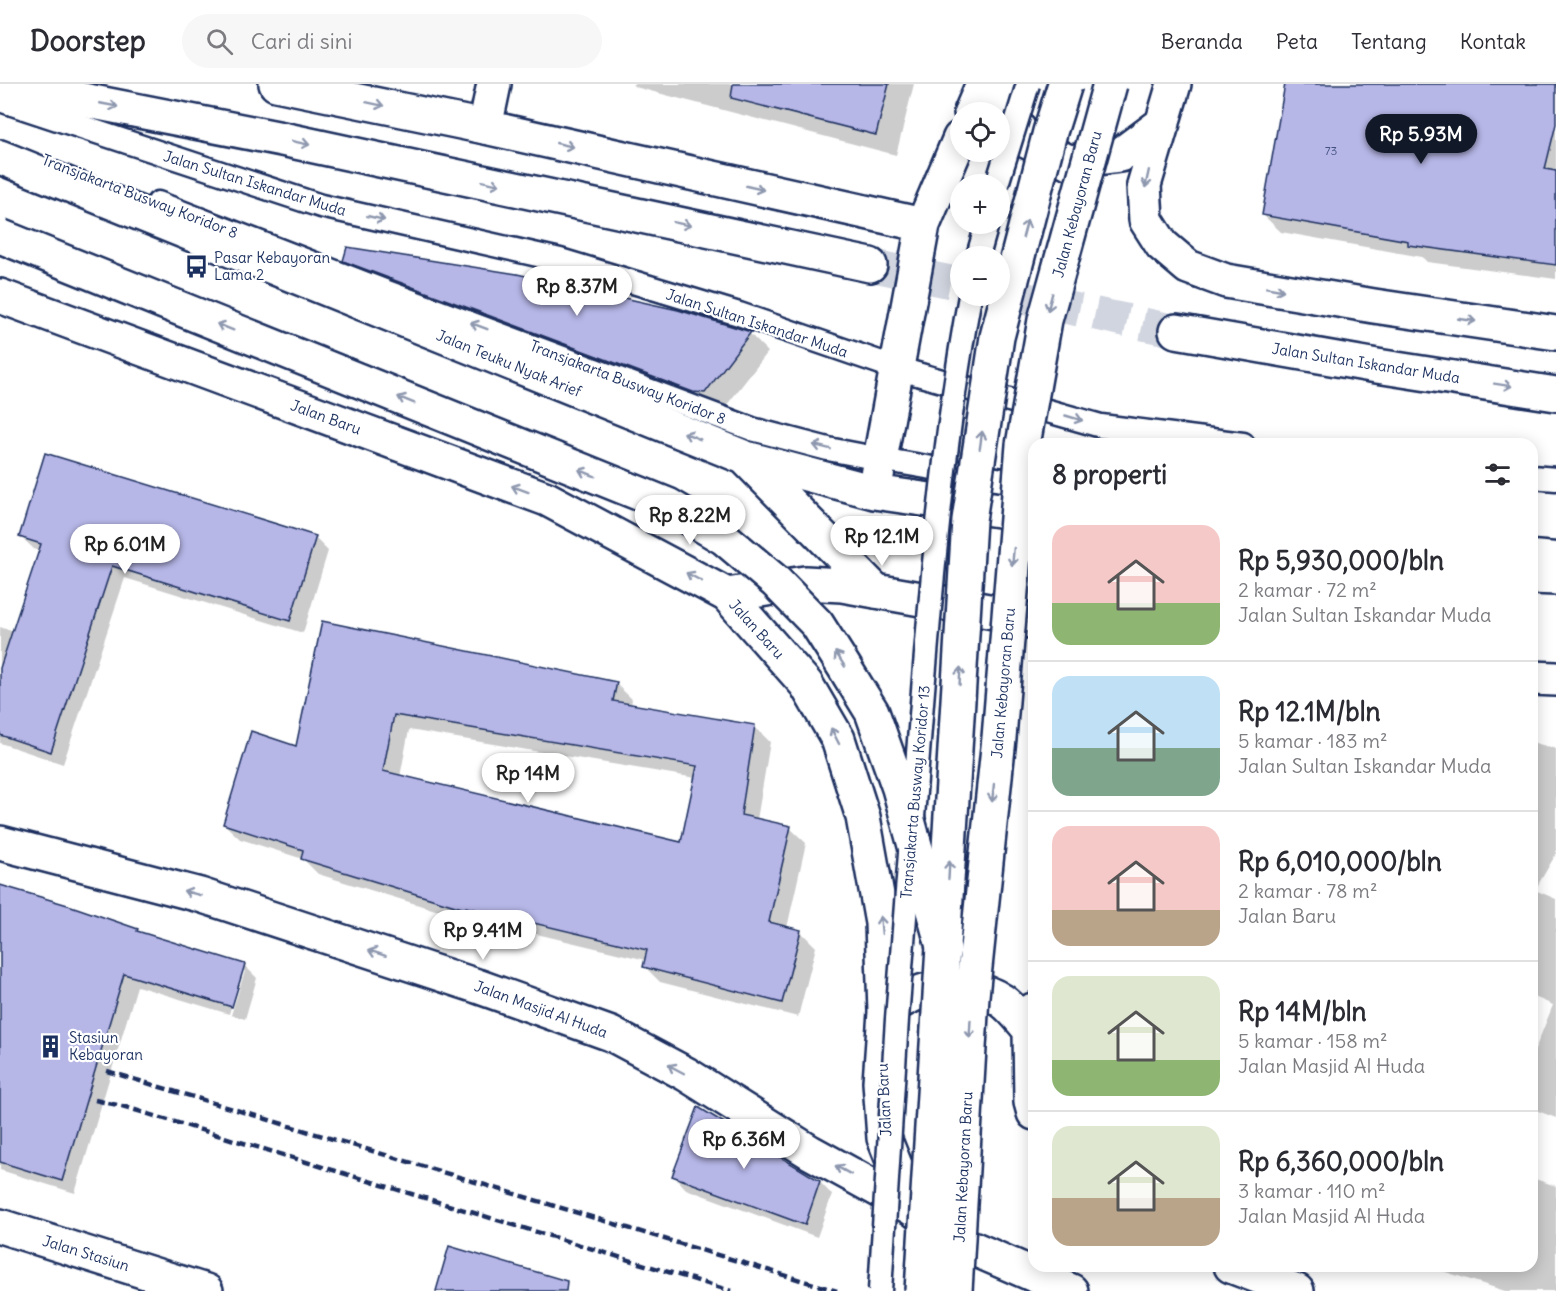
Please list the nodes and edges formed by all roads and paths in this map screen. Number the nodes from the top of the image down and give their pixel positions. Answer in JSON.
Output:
{"nodes":[{"id":1,"x":11,"y":84,"type":"edge"},
{"id":2,"x":276,"y":84,"type":"edge"},
{"id":3,"x":494,"y":84,"type":"edge"},
{"id":4,"x":983,"y":84,"type":"edge"},
{"id":5,"x":996,"y":84,"type":"edge"},
{"id":6,"x":1028,"y":84,"type":"edge"},
{"id":7,"x":1065,"y":84,"type":"edge"},
{"id":8,"x":1110,"y":84,"type":"edge"},
{"id":9,"x":1174,"y":84,"type":"edge"},
{"id":10,"x":0,"y":100,"type":"edge"},
{"id":11,"x":975,"y":102,"type":"edge"},
{"id":12,"x":1163,"y":123,"type":"junction"},
{"id":13,"x":485,"y":127,"type":"junction"},
{"id":14,"x":0,"y":142,"type":"edge"},
{"id":15,"x":0,"y":157,"type":"edge"},
{"id":16,"x":950,"y":162,"type":"edge"},
{"id":17,"x":1000,"y":174,"type":"edge"},
{"id":18,"x":923,"y":225,"type":"junction"},
{"id":19,"x":0,"y":236,"type":"edge"},
{"id":20,"x":870,"y":265,"type":"tunnel mouth"},
{"id":21,"x":0,"y":296,"type":"edge"},
{"id":22,"x":968,"y":306,"type":"edge"},
{"id":23,"x":1176,"y":331,"type":"tunnel mouth"},
{"id":24,"x":1556,"y":333,"type":"edge"},
{"id":25,"x":896,"y":368,"type":"junction"},
{"id":26,"x":1556,"y":394,"type":"edge"},
{"id":27,"x":1196,"y":438,"type":"edge"},
{"id":28,"x":746,"y":458,"type":"junction"},
{"id":29,"x":880,"y":459,"type":"junction"},
{"id":30,"x":1538,"y":478,"type":"edge"},
{"id":31,"x":1556,"y":479,"type":"edge"},
{"id":32,"x":1028,"y":485,"type":"edge"},
{"id":33,"x":874,"y":492,"type":"junction"},
{"id":34,"x":1028,"y":514,"type":"edge"},
{"id":35,"x":1538,"y":552,"type":"edge"},
{"id":36,"x":1556,"y":554,"type":"edge"},
{"id":37,"x":1538,"y":577,"type":"edge"},
{"id":38,"x":1556,"y":578,"type":"edge"},
{"id":39,"x":876,"y":591,"type":"junction"},
{"id":40,"x":727,"y":595,"type":"junction"},
{"id":41,"x":1028,"y":620,"type":"edge"},
{"id":42,"x":1538,"y":678,"type":"edge"},
{"id":43,"x":1556,"y":679,"type":"edge"},
{"id":44,"x":0,"y":843,"type":"edge"},
{"id":45,"x":944,"y":950,"type":"junction"},
{"id":46,"x":885,"y":1012,"type":"junction"},
{"id":47,"x":1028,"y":1016,"type":"edge"},
{"id":48,"x":912,"y":1208,"type":"junction"},
{"id":49,"x":0,"y":1226,"type":"edge"},
{"id":50,"x":1246,"y":1272,"type":"edge"},
{"id":51,"x":206,"y":1291,"type":"edge"},
{"id":52,"x":880,"y":1291,"type":"edge"},
{"id":53,"x":922,"y":1291,"type":"edge"},
{"id":54,"x":955,"y":1291,"type":"edge"},
{"id":55,"x":1071,"y":1291,"type":"edge"},
{"id":56,"x":1297,"y":1291,"type":"edge"}],
"edges":[{"from":1,"to":20,"type":"main road","one_way":true},
{"from":2,"to":13,"type":"main road","one_way":true},
{"from":3,"to":13,"type":"main road"},
{"from":4,"to":11,"type":"main road"},
{"from":5,"to":12,"type":"main road"},
{"from":6,"to":17,"type":"lane","bridge":true},
{"from":45,"to":7,"type":"main road","one_way":true,"bridge":true},
{"from":8,"to":54,"type":"main road","name":"Jalan Kebayoran Baru","one_way":true,"bridge":true},
{"from":9,"to":12,"type":"main road"},
{"from":10,"to":25,"type":"lane","name":"Jalan Sultan Iskandar Muda","one_way":true},
{"from":12,"to":24,"type":"main road","one_way":true},
{"from":13,"to":18,"type":"main road","one_way":true},
{"from":29,"to":14,"type":"lane","name":"Transjakarta Busway Koridor 8","one_way":true},
{"from":28,"to":15,"type":"main road","name":"Jalan Teuku Nyak Arief","one_way":true},
{"from":16,"to":18,"type":"main road"},
{"from":18,"to":25,"type":"main road"},
{"from":45,"to":19,"type":"main road","one_way":true,"bridge":true},
{"from":40,"to":21,"type":"main road","name":"Jalan Baru","one_way":true},
{"from":22,"to":52,"type":"lane","name":"Transjakarta Busway Koridor 13","bridge":true},
{"from":23,"to":26,"type":"main road","name":"Jalan Sultan Iskandar Muda","one_way":true},
{"from":25,"to":27,"type":"lane","name":"Jalan Sultan Iskandar Muda","one_way":true},
{"from":25,"to":29,"type":"main road"},
{"from":28,"to":33,"type":"main road","name":"Jalan Teuku Nyak Arief"},
{"from":28,"to":39,"type":"main road"},
{"from":29,"to":32,"type":"lane","name":"Transjakarta Busway Koridor 8"},
{"from":29,"to":33,"type":"main road"},
{"from":30,"to":31,"type":"lane"},
{"from":33,"to":34,"type":"main road","name":"Jalan Teuku Nyak Arief"},
{"from":35,"to":36,"type":"lane"},
{"from":37,"to":38,"type":"main road"},
{"from":39,"to":40,"type":"main road"},
{"from":39,"to":41,"type":"main road"},
{"from":46,"to":40,"type":"main road","name":"Jalan Baru","one_way":true},
{"from":42,"to":43,"type":"main road"},
{"from":48,"to":44,"type":"main road","name":"Jalan Masjid Al Huda","one_way":true},
{"from":45,"to":53,"type":"main road","bridge":true},
{"from":46,"to":47,"type":"main road"},
{"from":46,"to":48,"type":"main road","name":"Jalan Baru"},
{"from":48,"to":55,"type":"main road","name":"Jalan Baru"},
{"from":49,"to":51,"type":"main road","name":"Jalan Stasiun"},
{"from":50,"to":56,"type":"main road"}]}
